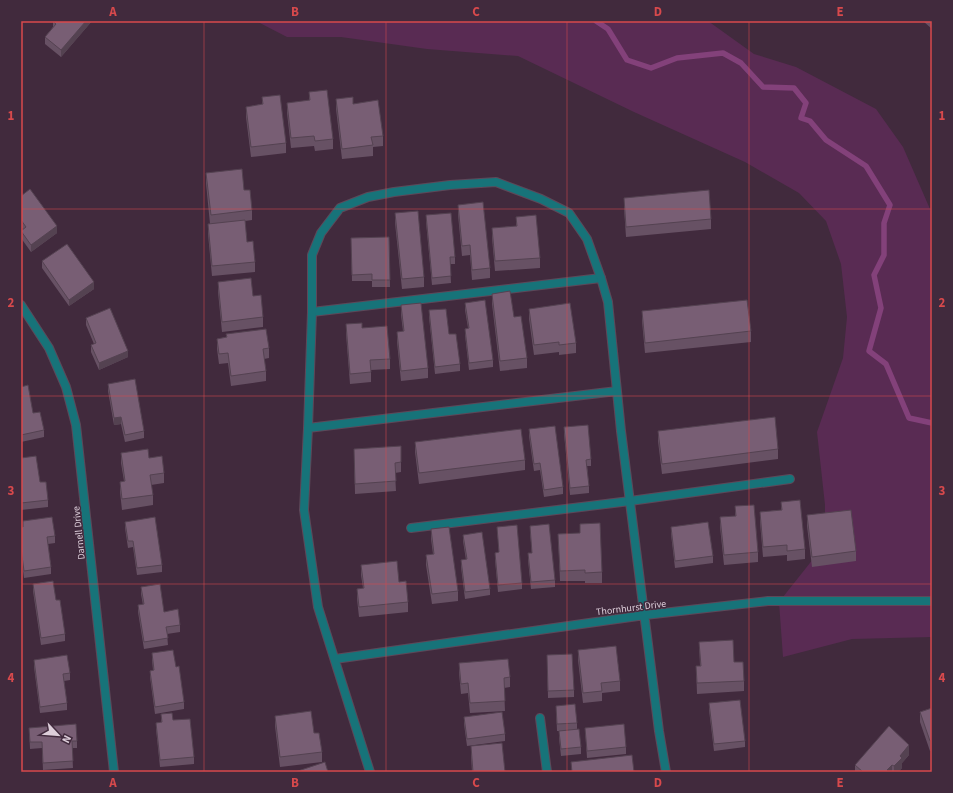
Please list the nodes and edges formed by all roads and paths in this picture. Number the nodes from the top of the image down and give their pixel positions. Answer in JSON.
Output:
{"nodes":[{"id":1,"x":601,"y":278,"type":"junction"},
{"id":2,"x":21,"y":305,"type":"edge"},
{"id":3,"x":312,"y":312,"type":"junction"},
{"id":4,"x":617,"y":391,"type":"junction"},
{"id":5,"x":308,"y":428,"type":"junction"},
{"id":6,"x":790,"y":479,"type":"dead end"},
{"id":7,"x":630,"y":501,"type":"junction"},
{"id":8,"x":411,"y":528,"type":"dead end"},
{"id":9,"x":932,"y":601,"type":"edge"},
{"id":10,"x":645,"y":615,"type":"junction"},
{"id":11,"x":335,"y":659,"type":"junction"},
{"id":12,"x":540,"y":718,"type":"dead end"},
{"id":13,"x":114,"y":772,"type":"edge"},
{"id":14,"x":370,"y":772,"type":"edge"},
{"id":15,"x":547,"y":772,"type":"edge"},
{"id":16,"x":666,"y":772,"type":"edge"}],
"edges":[{"from":1,"to":3,"type":"street"},
{"from":1,"to":3,"type":"street"},
{"from":1,"to":4,"type":"street"},
{"from":2,"to":13,"type":"street","name":"Darnell Drive"},
{"from":3,"to":5,"type":"street"},
{"from":4,"to":5,"type":"street"},
{"from":4,"to":7,"type":"street"},
{"from":5,"to":11,"type":"street"},
{"from":6,"to":7,"type":"street"},
{"from":7,"to":8,"type":"street"},
{"from":7,"to":10,"type":"street"},
{"from":9,"to":10,"type":"street","name":"Thornhurst Drive"},
{"from":10,"to":11,"type":"street","name":"Thornhurst Drive"},
{"from":10,"to":16,"type":"street"},
{"from":11,"to":14,"type":"street"},
{"from":12,"to":15,"type":"street"}]}
